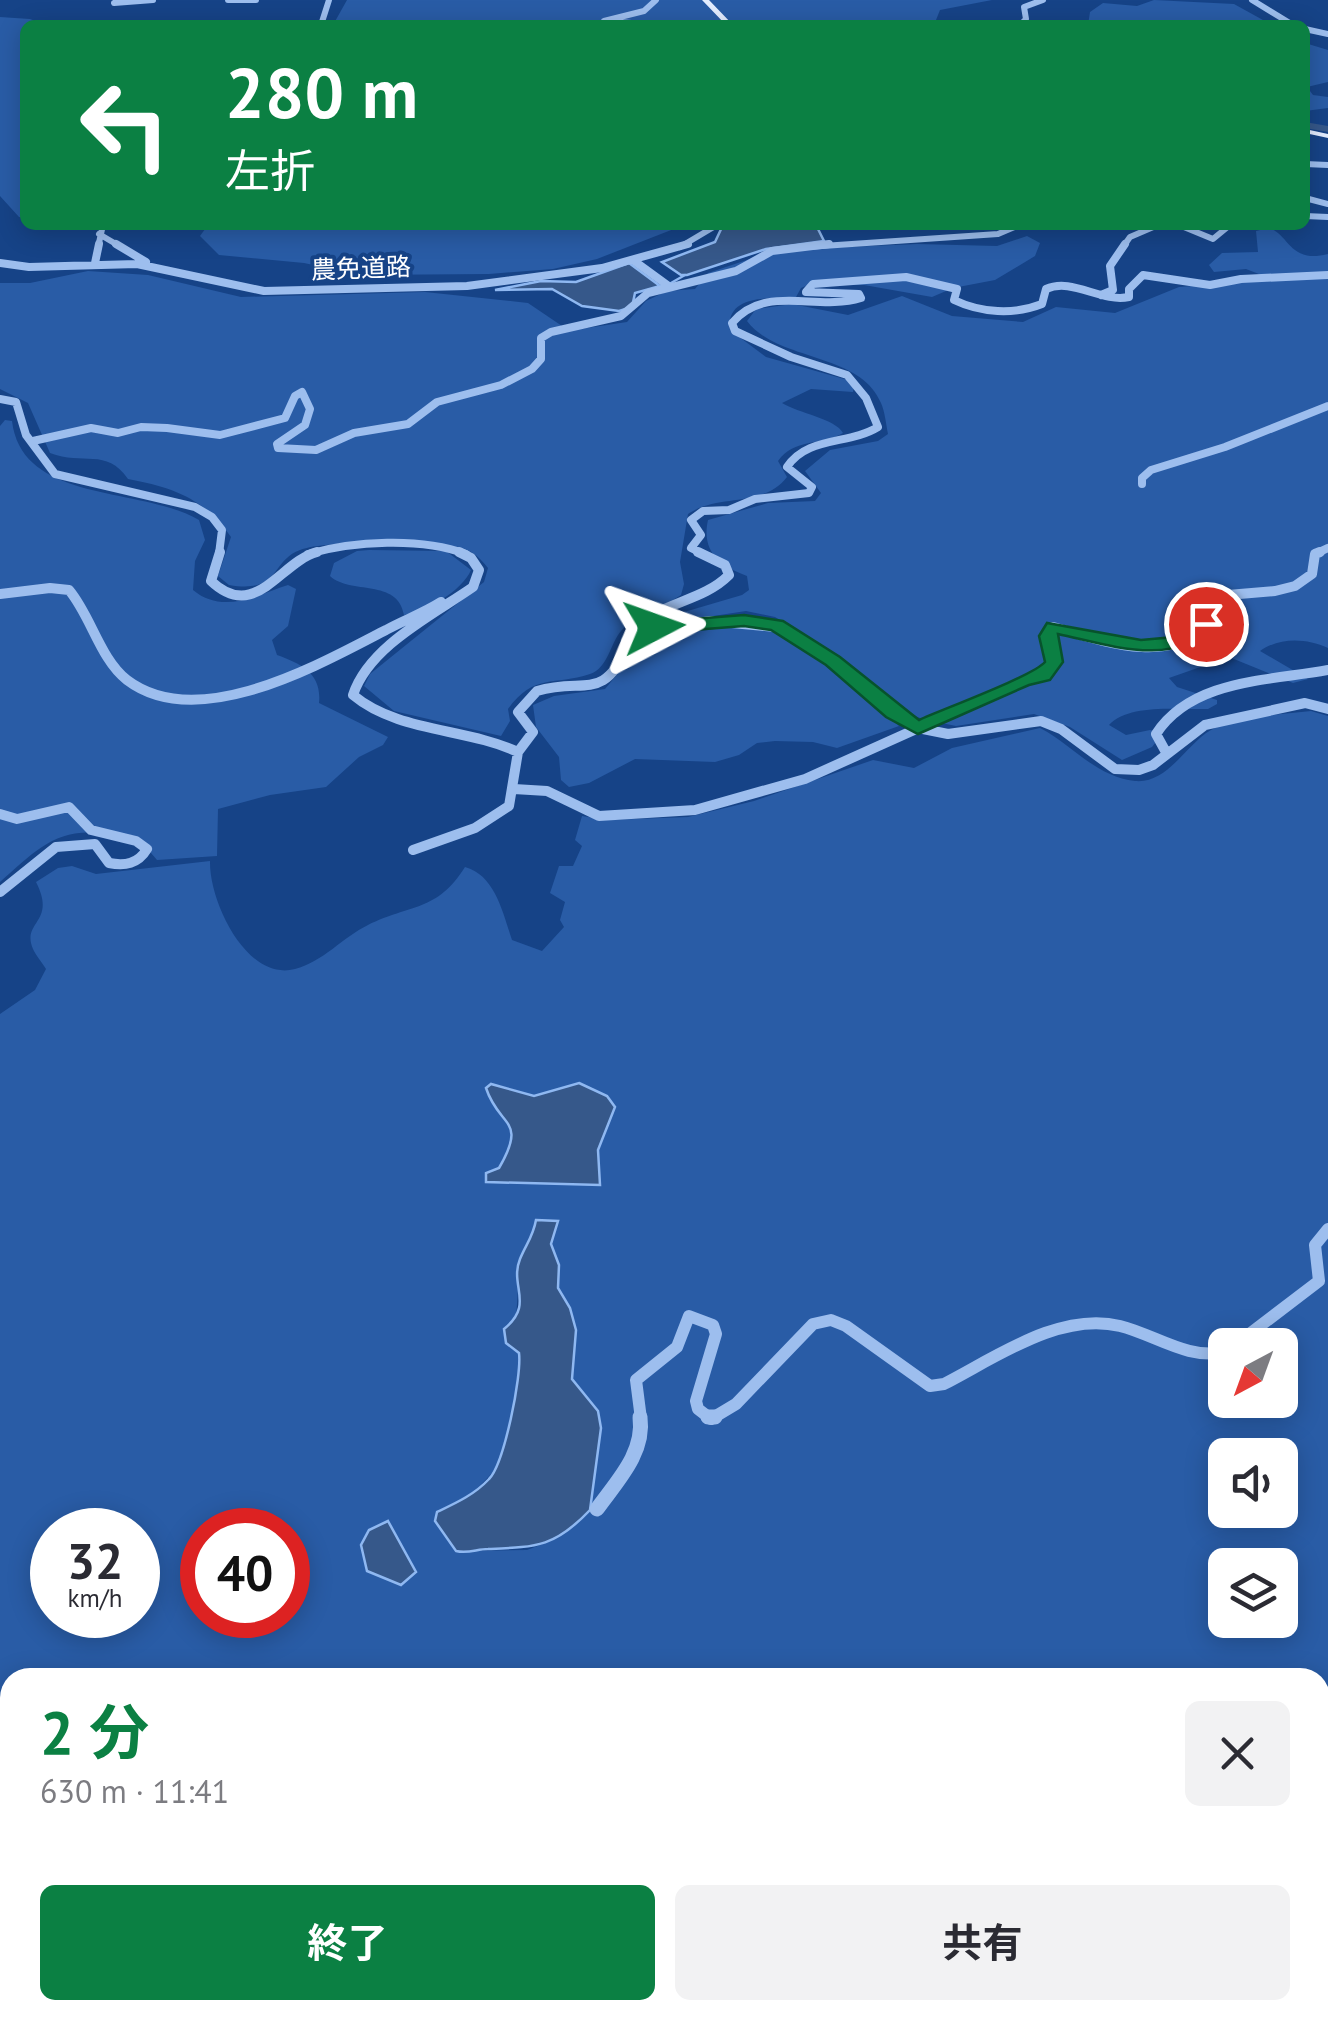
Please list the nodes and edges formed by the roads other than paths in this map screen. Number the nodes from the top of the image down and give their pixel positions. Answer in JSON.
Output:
{"nodes":[{"id":1,"x":127,"y":0,"type":"edge"},
{"id":2,"x":153,"y":0,"type":"edge"},
{"id":3,"x":228,"y":0,"type":"edge"},
{"id":4,"x":256,"y":0,"type":"edge"},
{"id":5,"x":656,"y":0,"type":"edge"},
{"id":6,"x":704,"y":0,"type":"edge"},
{"id":7,"x":1043,"y":0,"type":"edge"},
{"id":8,"x":1252,"y":0,"type":"edge"},
{"id":9,"x":608,"y":20,"type":"edge"},
{"id":10,"x":725,"y":20,"type":"edge"},
{"id":11,"x":1026,"y":20,"type":"edge"},
{"id":12,"x":1285,"y":20,"type":"edge"},
{"id":13,"x":101,"y":230,"type":"edge"},
{"id":14,"x":102,"y":230,"type":"edge"},
{"id":15,"x":710,"y":230,"type":"edge"},
{"id":16,"x":1007,"y":230,"type":"edge"},
{"id":17,"x":1146,"y":230,"type":"edge"},
{"id":18,"x":1186,"y":230,"type":"edge"},
{"id":19,"x":1227,"y":230,"type":"edge"},
{"id":20,"x":633,"y":260,"type":"junction"},
{"id":21,"x":0,"y":263,"type":"edge"},
{"id":22,"x":95,"y":263,"type":"junction"},
{"id":23,"x":148,"y":266,"type":"junction"},
{"id":24,"x":1328,"y":274,"type":"edge"},
{"id":25,"x":670,"y":287,"type":"junction"},
{"id":26,"x":1097,"y":296,"type":"junction"},
{"id":27,"x":0,"y":400,"type":"edge"},
{"id":28,"x":1328,"y":406,"type":"edge"},
{"id":29,"x":33,"y":441,"type":"junction"},
{"id":30,"x":1142,"y":484,"type":"dead end"},
{"id":31,"x":1328,"y":548,"type":"edge"},
{"id":32,"x":478,"y":565,"type":"junction"},
{"id":33,"x":0,"y":594,"type":"edge"},
{"id":34,"x":626,"y":640,"type":"junction"},
{"id":35,"x":1328,"y":670,"type":"edge"},
{"id":36,"x":1328,"y":709,"type":"edge"},
{"id":37,"x":918,"y":728,"type":"junction"},
{"id":38,"x":518,"y":752,"type":"junction"},
{"id":39,"x":1167,"y":754,"type":"junction"},
{"id":40,"x":514,"y":789,"type":"junction"},
{"id":41,"x":0,"y":814,"type":"edge"},
{"id":42,"x":413,"y":850,"type":"dead end"},
{"id":43,"x":0,"y":892,"type":"edge"},
{"id":44,"x":1328,"y":1229,"type":"edge"},
{"id":45,"x":1257,"y":1328,"type":"edge"},
{"id":46,"x":1208,"y":1356,"type":"edge"},
{"id":47,"x":597,"y":1509,"type":"dead end"}],
"edges":[{"from":1,"to":2,"type":"street"},
{"from":3,"to":4,"type":"street"},
{"from":5,"to":9,"type":"street"},
{"from":6,"to":10,"type":"main road"},
{"from":7,"to":11,"type":"street"},
{"from":8,"to":12,"type":"street"},
{"from":13,"to":22,"type":"street"},
{"from":14,"to":23,"type":"street"},
{"from":15,"to":20,"type":"street","name":"農免道路"},
{"from":16,"to":25,"type":"street"},
{"from":17,"to":26,"type":"street"},
{"from":18,"to":19,"type":"street"},
{"from":20,"to":23,"type":"street","name":"農免道路"},
{"from":20,"to":25,"type":"street"},
{"from":21,"to":22,"type":"street","name":"農免道路"},
{"from":22,"to":23,"type":"street","name":"農免道路"},
{"from":24,"to":26,"type":"street"},
{"from":25,"to":29,"type":"street"},
{"from":26,"to":34,"type":"street"},
{"from":27,"to":29,"type":"street"},
{"from":28,"to":30,"type":"street"},
{"from":29,"to":32,"type":"street"},
{"from":31,"to":37,"type":"street"},
{"from":32,"to":33,"type":"street"},
{"from":32,"to":38,"type":"street"},
{"from":34,"to":37,"type":"street"},
{"from":34,"to":38,"type":"street"},
{"from":35,"to":39,"type":"street"},
{"from":36,"to":39,"type":"street"},
{"from":37,"to":39,"type":"street"},
{"from":37,"to":40,"type":"street"},
{"from":38,"to":40,"type":"street"},
{"from":40,"to":42,"type":"street"},
{"from":41,"to":43,"type":"street"},
{"from":44,"to":45,"type":"street"},
{"from":46,"to":47,"type":"street"}]}
